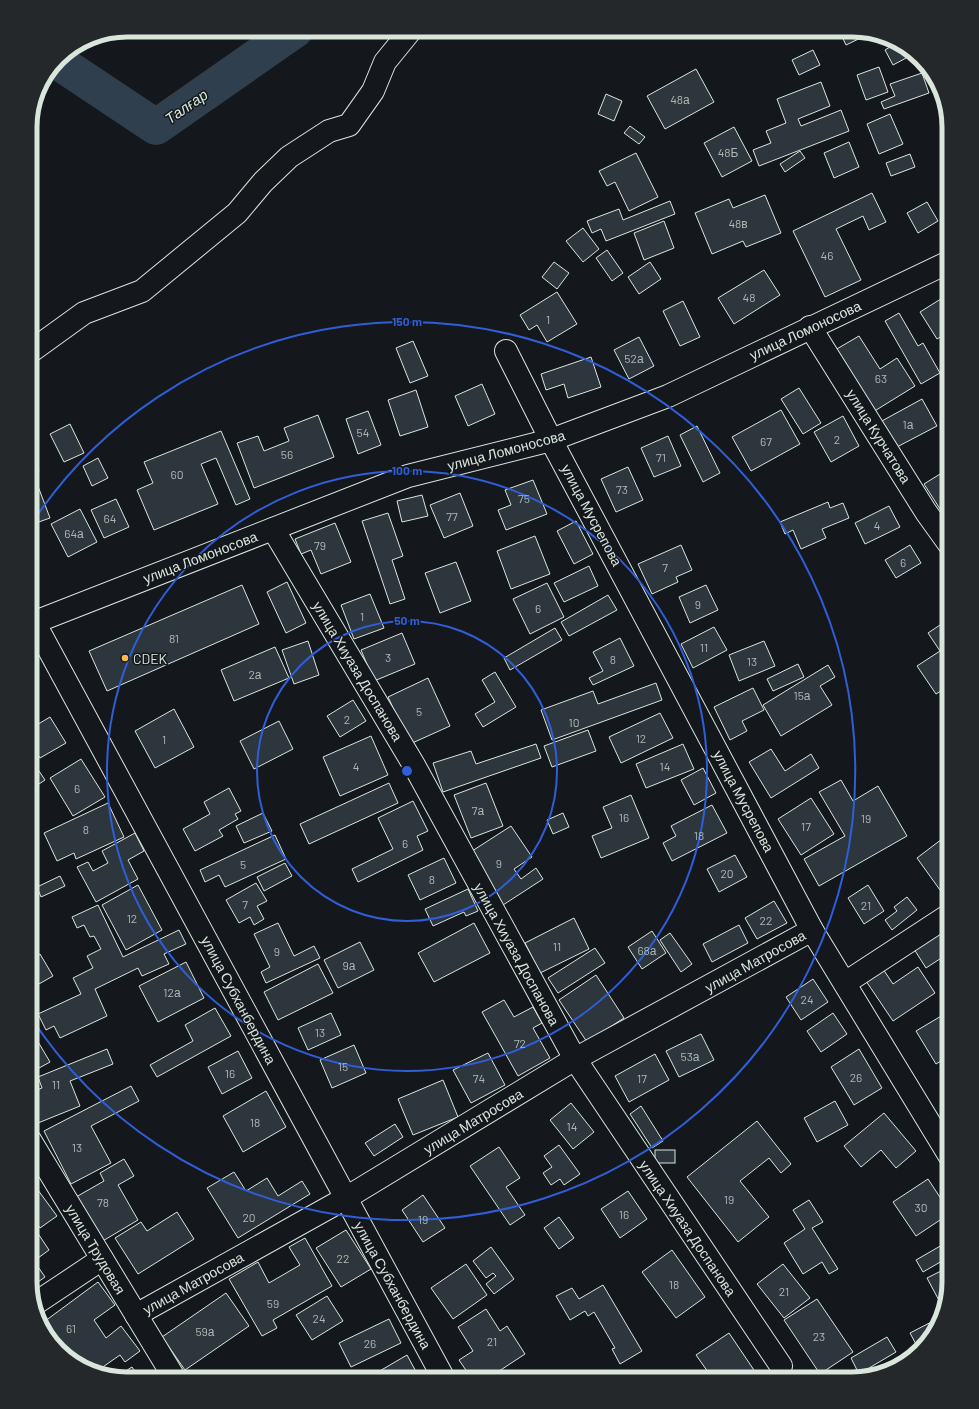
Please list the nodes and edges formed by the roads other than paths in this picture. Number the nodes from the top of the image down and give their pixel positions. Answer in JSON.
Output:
{"nodes":[{"id":1,"x":405,"y":37,"type":"edge"},
{"id":2,"x":942,"y":265,"type":"edge"},
{"id":3,"x":810,"y":327,"type":"junction"},
{"id":4,"x":37,"y":347,"type":"edge"},
{"id":5,"x":506,"y":351,"type":"dead end"},
{"id":6,"x":551,"y":440,"type":"junction"},
{"id":7,"x":273,"y":529,"type":"junction"},
{"id":8,"x":942,"y":534,"type":"edge"},
{"id":9,"x":37,"y":621,"type":"edge"},
{"id":10,"x":37,"y":632,"type":"edge"},
{"id":11,"x":942,"y":920,"type":"edge"},
{"id":12,"x":812,"y":930,"type":"junction"},
{"id":13,"x":845,"y":983,"type":"junction"},
{"id":14,"x":575,"y":1060,"type":"junction"},
{"id":15,"x":942,"y":1143,"type":"edge"},
{"id":16,"x":37,"y":1152,"type":"edge"},
{"id":17,"x":346,"y":1198,"type":"junction"},
{"id":18,"x":102,"y":1259,"type":"junction"},
{"id":19,"x":39,"y":1301,"type":"edge"},
{"id":20,"x":136,"y":1315,"type":"junction"},
{"id":21,"x":781,"y":1366,"type":"dead end"},
{"id":22,"x":171,"y":1372,"type":"edge"},
{"id":23,"x":440,"y":1372,"type":"edge"}],
"edges":[{"from":1,"to":4,"type":"street"},
{"from":2,"to":3,"type":"street","name":"улица Ломоносова"},
{"from":3,"to":6,"type":"street","name":"улица Ломоносова"},
{"from":3,"to":8,"type":"street","name":"улица Курчатова"},
{"from":5,"to":6,"type":"street","name":"улица Мусрепова"},
{"from":6,"to":7,"type":"street","name":"улица Ломоносова"},
{"from":6,"to":12,"type":"street","name":"улица Мусрепова"},
{"from":7,"to":9,"type":"street","name":"улица Ломоносова"},
{"from":7,"to":14,"type":"street","name":"улица Хиуаза Доспанова"},
{"from":10,"to":17,"type":"street","name":"улица Субханбердина"},
{"from":11,"to":13,"type":"street"},
{"from":12,"to":13,"type":"street","name":"улица Мусрепова"},
{"from":12,"to":14,"type":"street","name":"улица Матросова"},
{"from":13,"to":15,"type":"street","name":"улица Мусрепова"},
{"from":14,"to":17,"type":"street","name":"улица Матросова"},
{"from":14,"to":21,"type":"street","name":"улица Хиуаза Доспанова"},
{"from":16,"to":18,"type":"street","name":"улица Трудовая"},
{"from":17,"to":20,"type":"street","name":"улица Матросова"},
{"from":17,"to":23,"type":"street","name":"улица Субханбердина"},
{"from":18,"to":19,"type":"street"},
{"from":18,"to":20,"type":"street","name":"улица Трудовая"},
{"from":20,"to":22,"type":"street","name":"улица Трудовая"}]}
